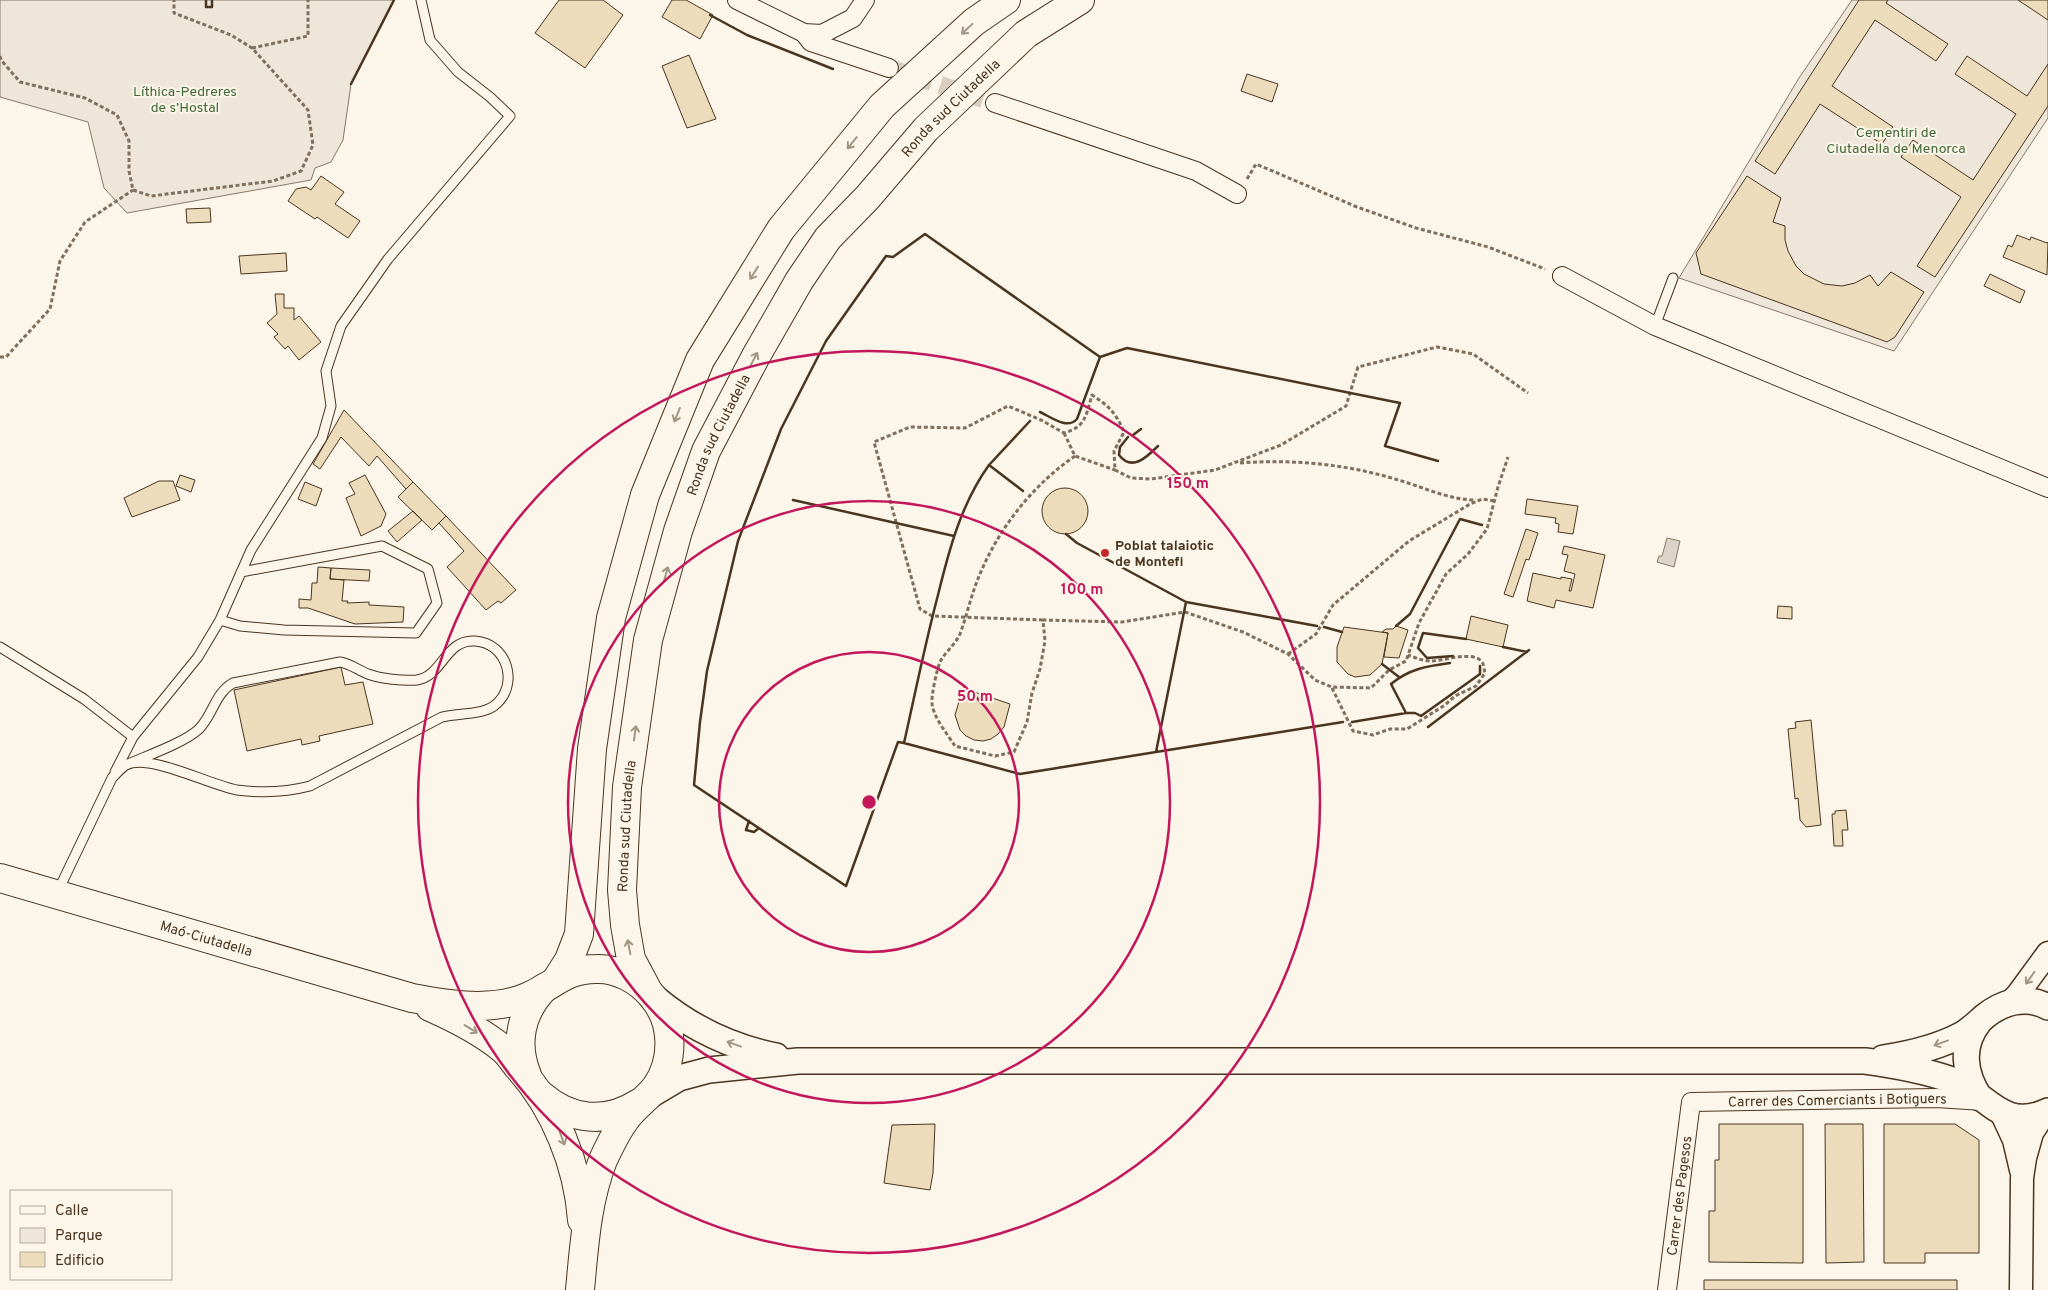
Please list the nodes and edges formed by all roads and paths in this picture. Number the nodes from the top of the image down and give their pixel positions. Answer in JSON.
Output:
{"nodes":[{"id":1,"x":174,"y":0,"type":"edge"},
{"id":2,"x":308,"y":0,"type":"edge"},
{"id":3,"x":420,"y":0,"type":"edge"},
{"id":4,"x":737,"y":0,"type":"edge"},
{"id":5,"x":865,"y":0,"type":"edge"},
{"id":6,"x":1006,"y":0,"type":"edge"},
{"id":7,"x":1080,"y":0,"type":"edge"},
{"id":8,"x":804,"y":33,"type":"junction"},
{"id":9,"x":252,"y":48,"type":"junction"},
{"id":10,"x":0,"y":56,"type":"edge"},
{"id":11,"x":889,"y":68,"type":"tunnel mouth"},
{"id":12,"x":995,"y":103,"type":"tunnel mouth"},
{"id":13,"x":133,"y":190,"type":"junction"},
{"id":14,"x":1237,"y":194,"type":"joint"},
{"id":15,"x":1562,"y":276,"type":"joint"},
{"id":16,"x":1673,"y":278,"type":"dead end"},
{"id":17,"x":1656,"y":326,"type":"junction"},
{"id":18,"x":0,"y":357,"type":"edge"},
{"id":19,"x":1528,"y":393,"type":"dead end"},
{"id":20,"x":1064,"y":432,"type":"junction"},
{"id":21,"x":1075,"y":456,"type":"junction"},
{"id":22,"x":1508,"y":457,"type":"dead end"},
{"id":23,"x":1234,"y":463,"type":"junction"},
{"id":24,"x":1115,"y":470,"type":"junction"},
{"id":25,"x":2048,"y":488,"type":"edge"},
{"id":26,"x":1479,"y":500,"type":"junction"},
{"id":27,"x":1494,"y":501,"type":"junction"},
{"id":28,"x":241,"y":572,"type":"junction"},
{"id":29,"x":964,"y":618,"type":"junction"},
{"id":30,"x":220,"y":620,"type":"junction"},
{"id":31,"x":1043,"y":620,"type":"junction"},
{"id":32,"x":0,"y":647,"type":"edge"},
{"id":33,"x":1288,"y":654,"type":"junction"},
{"id":34,"x":1408,"y":655,"type":"junction"},
{"id":35,"x":1332,"y":687,"type":"junction"},
{"id":36,"x":133,"y":737,"type":"junction"},
{"id":37,"x":126,"y":765,"type":"junction"},
{"id":38,"x":112,"y":778,"type":"junction"},
{"id":39,"x":0,"y":878,"type":"edge"},
{"id":40,"x":56,"y":894,"type":"junction"},
{"id":41,"x":2048,"y":952,"type":"edge"},
{"id":42,"x":551,"y":983,"type":"junction"},
{"id":43,"x":651,"y":995,"type":"junction"},
{"id":44,"x":412,"y":998,"type":"junction"},
{"id":45,"x":2010,"y":1002,"type":"junction"},
{"id":46,"x":2048,"y":1006,"type":"edge"},
{"id":47,"x":1982,"y":1018,"type":"junction"},
{"id":48,"x":798,"y":1060,"type":"junction"},
{"id":49,"x":1865,"y":1061,"type":"junction"},
{"id":50,"x":534,"y":1086,"type":"junction"},
{"id":51,"x":644,"y":1100,"type":"junction"},
{"id":52,"x":1691,"y":1102,"type":"joint"},
{"id":53,"x":1988,"y":1104,"type":"junction"},
{"id":54,"x":2046,"y":1112,"type":"edge"},
{"id":55,"x":2022,"y":1178,"type":"junction"},
{"id":56,"x":584,"y":1247,"type":"junction"},
{"id":57,"x":580,"y":1290,"type":"edge"},
{"id":58,"x":1667,"y":1290,"type":"edge"},
{"id":59,"x":2021,"y":1290,"type":"edge"}],
"edges":[{"from":1,"to":9,"type":"path"},
{"from":2,"to":9,"type":"path"},
{"from":3,"to":28,"type":"lane"},
{"from":4,"to":8,"type":"street"},
{"from":5,"to":8,"type":"street"},
{"from":6,"to":42,"type":"main road","one_way":true},
{"from":43,"to":7,"type":"main road","name":"Ronda sud Ciutadella","one_way":true},
{"from":8,"to":11,"type":"street"},
{"from":9,"to":13,"type":"path"},
{"from":10,"to":13,"type":"path"},
{"from":12,"to":14,"type":"street"},
{"from":13,"to":18,"type":"path"},
{"from":14,"to":15,"type":"path"},
{"from":15,"to":17,"type":"street"},
{"from":16,"to":17,"type":"lane"},
{"from":17,"to":25,"type":"street"},
{"from":19,"to":23,"type":"path"},
{"from":20,"to":21,"type":"path"},
{"from":20,"to":24,"type":"path"},
{"from":20,"to":29,"type":"path"},
{"from":21,"to":24,"type":"path"},
{"from":21,"to":29,"type":"path"},
{"from":22,"to":27,"type":"path"},
{"from":23,"to":24,"type":"path"},
{"from":23,"to":26,"type":"path"},
{"from":26,"to":27,"type":"path"},
{"from":26,"to":33,"type":"path"},
{"from":27,"to":34,"type":"path"},
{"from":28,"to":30,"type":"lane"},
{"from":28,"to":30,"type":"lane"},
{"from":29,"to":31,"type":"path"},
{"from":29,"to":31,"type":"path"},
{"from":30,"to":36,"type":"lane"},
{"from":31,"to":33,"type":"path"},
{"from":32,"to":36,"type":"lane"},
{"from":33,"to":35,"type":"path"},
{"from":34,"to":35,"type":"path"},
{"from":34,"to":35,"type":"path"},
{"from":36,"to":38,"type":"lane"},
{"from":37,"to":37,"type":"lane"},
{"from":37,"to":38,"type":"lane"},
{"from":38,"to":40,"type":"lane"},
{"from":39,"to":40,"type":"main road","name":"Maó-Ciutadella"},
{"from":40,"to":44,"type":"main road","name":"Maó-Ciutadella"},
{"from":41,"to":45,"type":"street","one_way":true},
{"from":42,"to":43,"type":"main road"},
{"from":42,"to":44,"type":"main road"},
{"from":42,"to":50,"type":"main road"},
{"from":48,"to":43,"type":"main road","one_way":true},
{"from":43,"to":51,"type":"main road"},
{"from":44,"to":50,"type":"main road","one_way":true},
{"from":45,"to":46,"type":"main road"},
{"from":45,"to":47,"type":"main road"},
{"from":47,"to":49,"type":"main road","one_way":true},
{"from":47,"to":53,"type":"main road"},
{"from":48,"to":49,"type":"main road"},
{"from":48,"to":51,"type":"main road"},
{"from":49,"to":53,"type":"main road"},
{"from":50,"to":51,"type":"main road"},
{"from":50,"to":56,"type":"main road","one_way":true},
{"from":51,"to":56,"type":"main road"},
{"from":52,"to":53,"type":"street","name":"Carrer des Comerciants i Botiguers"},
{"from":52,"to":58,"type":"street","name":"Carrer des Pagesos"},
{"from":53,"to":54,"type":"main road"},
{"from":53,"to":55,"type":"street"},
{"from":54,"to":55,"type":"street"},
{"from":55,"to":59,"type":"street"},
{"from":56,"to":57,"type":"main road"}]}
